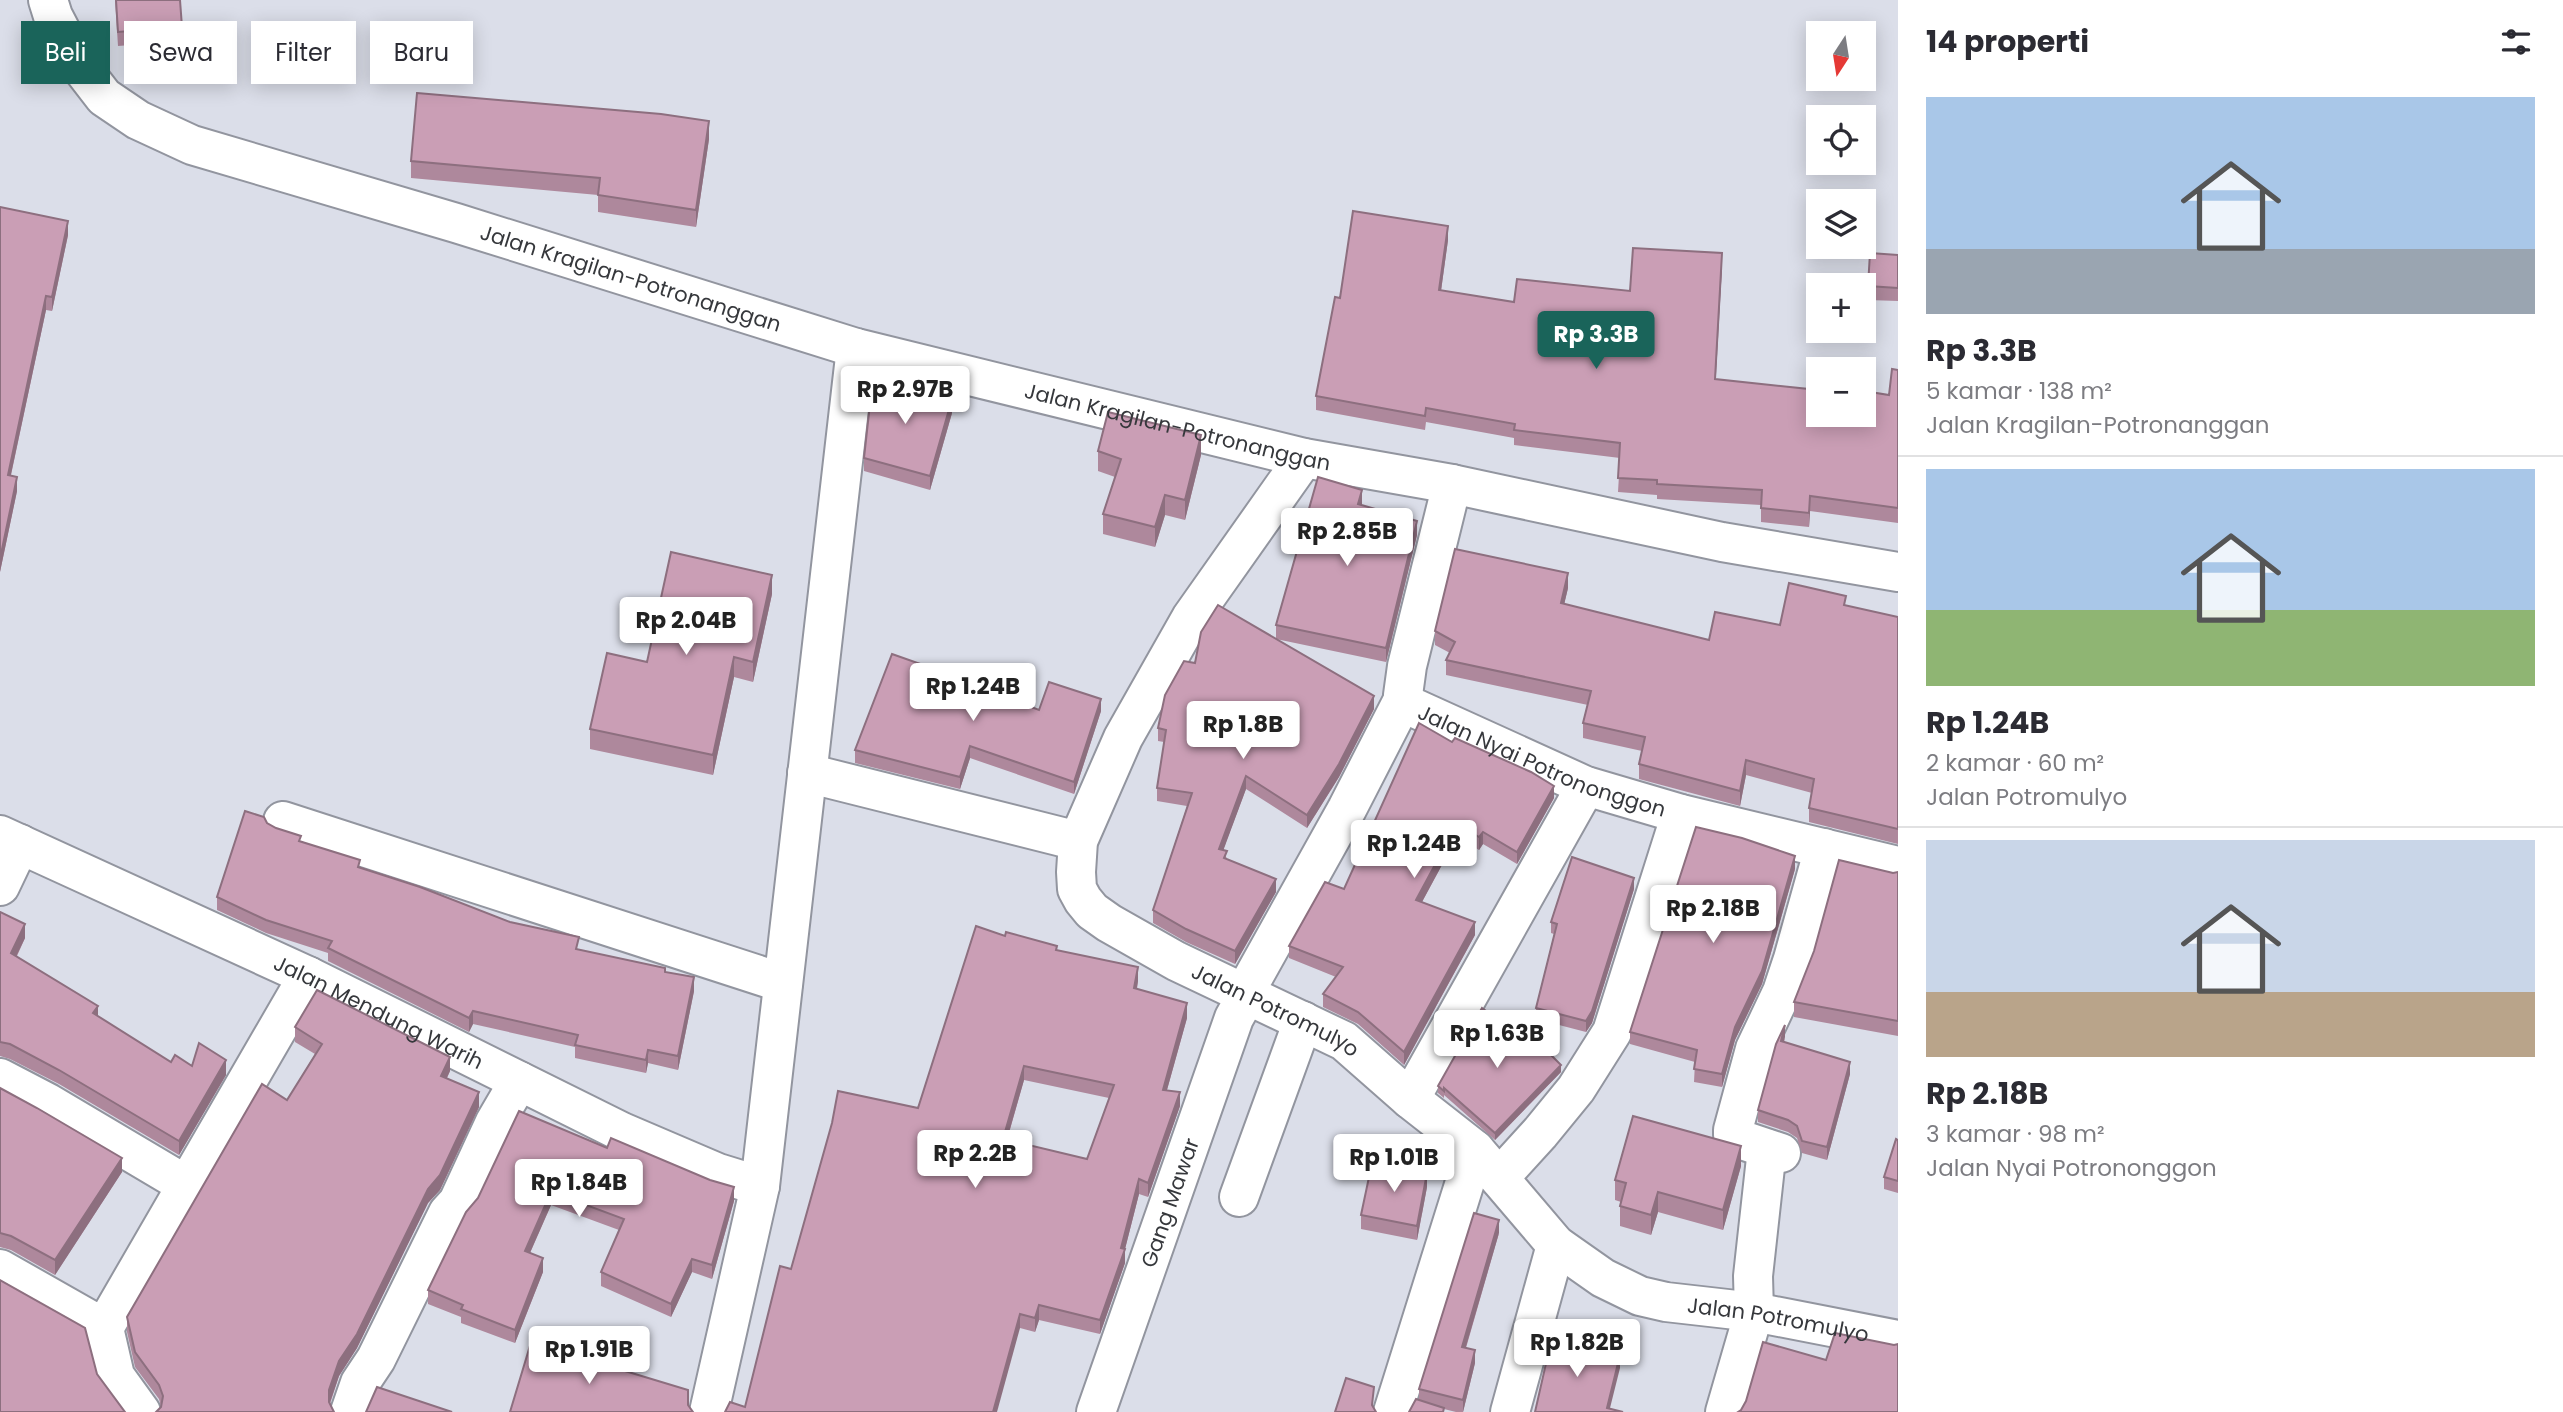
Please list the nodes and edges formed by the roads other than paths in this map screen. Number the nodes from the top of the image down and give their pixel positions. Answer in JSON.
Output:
{"nodes":[{"id":1,"x":48,"y":0,"type":"edge"},
{"id":2,"x":856,"y":348,"type":"junction"},
{"id":3,"x":1304,"y":458,"type":"junction"},
{"id":4,"x":1452,"y":484,"type":"junction"},
{"id":5,"x":1898,"y":572,"type":"edge"},
{"id":6,"x":1404,"y":698,"type":"junction"},
{"id":7,"x":807,"y":774,"type":"junction"},
{"id":8,"x":1586,"y":786,"type":"junction"},
{"id":9,"x":1681,"y":814,"type":"junction"},
{"id":10,"x":284,"y":821,"type":"dead end"},
{"id":11,"x":10,"y":839,"type":"edge"},
{"id":12,"x":1078,"y":841,"type":"junction"},
{"id":13,"x":1824,"y":848,"type":"junction"},
{"id":14,"x":1898,"y":866,"type":"edge"},
{"id":15,"x":0,"y":886,"type":"edge"},
{"id":16,"x":308,"y":976,"type":"junction"},
{"id":17,"x":783,"y":983,"type":"junction"},
{"id":18,"x":1247,"y":992,"type":"junction"},
{"id":19,"x":1303,"y":1021,"type":"junction"},
{"id":20,"x":0,"y":1078,"type":"edge"},
{"id":21,"x":519,"y":1082,"type":"junction"},
{"id":22,"x":1410,"y":1099,"type":"junction"},
{"id":23,"x":1475,"y":1150,"type":"junction"},
{"id":24,"x":1499,"y":1178,"type":"junction"},
{"id":25,"x":188,"y":1185,"type":"junction"},
{"id":26,"x":760,"y":1186,"type":"junction"},
{"id":27,"x":1239,"y":1198,"type":"dead end"},
{"id":28,"x":1556,"y":1245,"type":"junction"},
{"id":29,"x":0,"y":1269,"type":"edge"},
{"id":30,"x":1754,"y":1312,"type":"junction"},
{"id":31,"x":104,"y":1328,"type":"junction"},
{"id":32,"x":1898,"y":1340,"type":"edge"},
{"id":33,"x":140,"y":1412,"type":"edge"},
{"id":34,"x":350,"y":1412,"type":"edge"},
{"id":35,"x":709,"y":1412,"type":"edge"},
{"id":36,"x":1096,"y":1412,"type":"edge"},
{"id":37,"x":1393,"y":1412,"type":"edge"},
{"id":38,"x":1510,"y":1412,"type":"edge"},
{"id":39,"x":1725,"y":1412,"type":"edge"}],
"edges":[{"from":1,"to":2,"type":"street","name":"Jalan Kragilan-Potronanggan"},
{"from":2,"to":3,"type":"street","name":"Jalan Kragilan-Potronanggan"},
{"from":2,"to":7,"type":"street"},
{"from":3,"to":4,"type":"street","name":"Jalan Kragilan-Potronanggan"},
{"from":3,"to":12,"type":"street","name":"Jalan Potromulyo"},
{"from":4,"to":5,"type":"street","name":"Jalan Kragilan-Potronanggan"},
{"from":4,"to":6,"type":"street","name":"Jalan Nyai Potrononggon"},
{"from":6,"to":8,"type":"street","name":"Jalan Nyai Potrononggon"},
{"from":6,"to":18,"type":"street","name":"Gang Mawar"},
{"from":7,"to":12,"type":"street"},
{"from":7,"to":17,"type":"street"},
{"from":8,"to":9,"type":"street","name":"Jalan Nyai Potrononggon"},
{"from":8,"to":22,"type":"street"},
{"from":9,"to":13,"type":"street","name":"Jalan Nyai Potrononggon"},
{"from":9,"to":24,"type":"street"},
{"from":10,"to":17,"type":"street"},
{"from":11,"to":15,"type":"street"},
{"from":11,"to":16,"type":"street","name":"Jalan Mendung Warih"},
{"from":12,"to":18,"type":"street","name":"Jalan Potromulyo"},
{"from":13,"to":14,"type":"street","name":"Jalan Nyai Potrononggon"},
{"from":13,"to":30,"type":"street"},
{"from":16,"to":21,"type":"street","name":"Jalan Mendung Warih"},
{"from":16,"to":25,"type":"street"},
{"from":17,"to":26,"type":"street"},
{"from":18,"to":19,"type":"street","name":"Jalan Potromulyo"},
{"from":18,"to":36,"type":"street","name":"Gang Mawar"},
{"from":19,"to":22,"type":"street","name":"Jalan Potromulyo"},
{"from":19,"to":27,"type":"street"},
{"from":20,"to":25,"type":"street"},
{"from":21,"to":26,"type":"street","name":"Jalan Mendung Warih"},
{"from":21,"to":34,"type":"street"},
{"from":22,"to":23,"type":"street","name":"Jalan Potromulyo"},
{"from":23,"to":24,"type":"street","name":"Jalan Potromulyo"},
{"from":23,"to":37,"type":"street"},
{"from":24,"to":28,"type":"street","name":"Jalan Potromulyo"},
{"from":25,"to":31,"type":"street"},
{"from":26,"to":35,"type":"street"},
{"from":28,"to":30,"type":"street","name":"Jalan Potromulyo"},
{"from":28,"to":38,"type":"street"},
{"from":29,"to":31,"type":"street"},
{"from":30,"to":32,"type":"street","name":"Jalan Potromulyo"},
{"from":30,"to":39,"type":"street"},
{"from":31,"to":33,"type":"street"}]}
